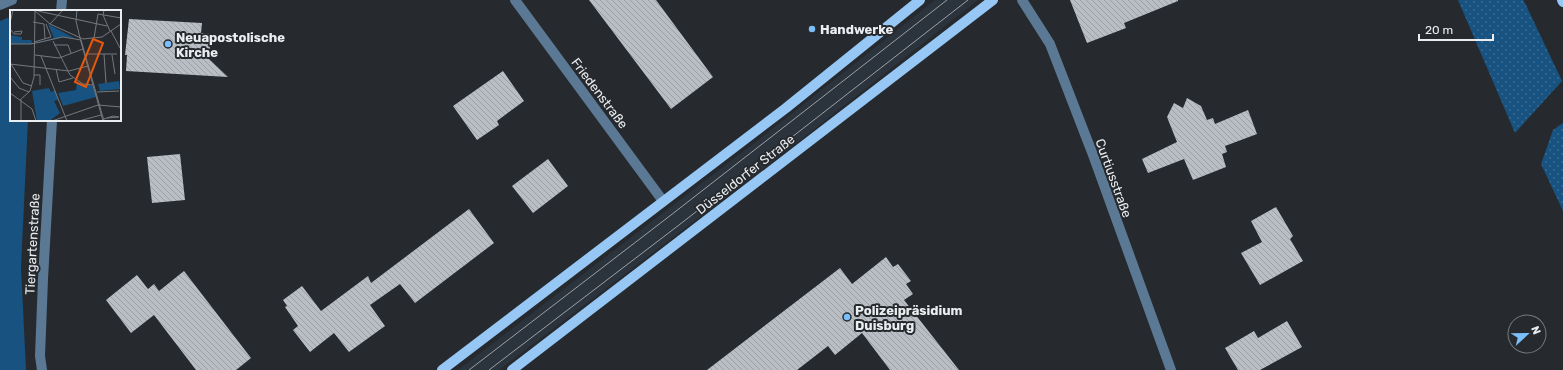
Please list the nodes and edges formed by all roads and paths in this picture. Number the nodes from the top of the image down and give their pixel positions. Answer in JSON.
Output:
{"nodes":[{"id":1,"x":12,"y":0,"type":"edge"},
{"id":2,"x":62,"y":0,"type":"edge"},
{"id":3,"x":514,"y":0,"type":"edge"},
{"id":4,"x":920,"y":0,"type":"edge"},
{"id":5,"x":993,"y":0,"type":"edge"},
{"id":6,"x":1022,"y":0,"type":"edge"},
{"id":7,"x":0,"y":5,"type":"edge"},
{"id":8,"x":61,"y":10,"type":"edge"},
{"id":9,"x":52,"y":121,"type":"edge"},
{"id":10,"x":663,"y":201,"type":"junction"},
{"id":11,"x":42,"y":370,"type":"edge"},
{"id":12,"x":442,"y":370,"type":"edge"},
{"id":13,"x":512,"y":370,"type":"edge"},
{"id":14,"x":1171,"y":370,"type":"edge"}],
"edges":[{"from":1,"to":7,"type":"street"},
{"from":2,"to":8,"type":"street"},
{"from":3,"to":10,"type":"street","name":"Friedenstraße"},
{"from":4,"to":10,"type":"main road","name":"Düsseldorfer Straße"},
{"from":5,"to":13,"type":"main road","name":"Düsseldorfer Straße"},
{"from":6,"to":14,"type":"street","name":"Curtiusstraße"},
{"from":9,"to":11,"type":"street","name":"Tiergartenstraße"},
{"from":10,"to":12,"type":"main road","name":"Düsseldorfer Straße"}]}
